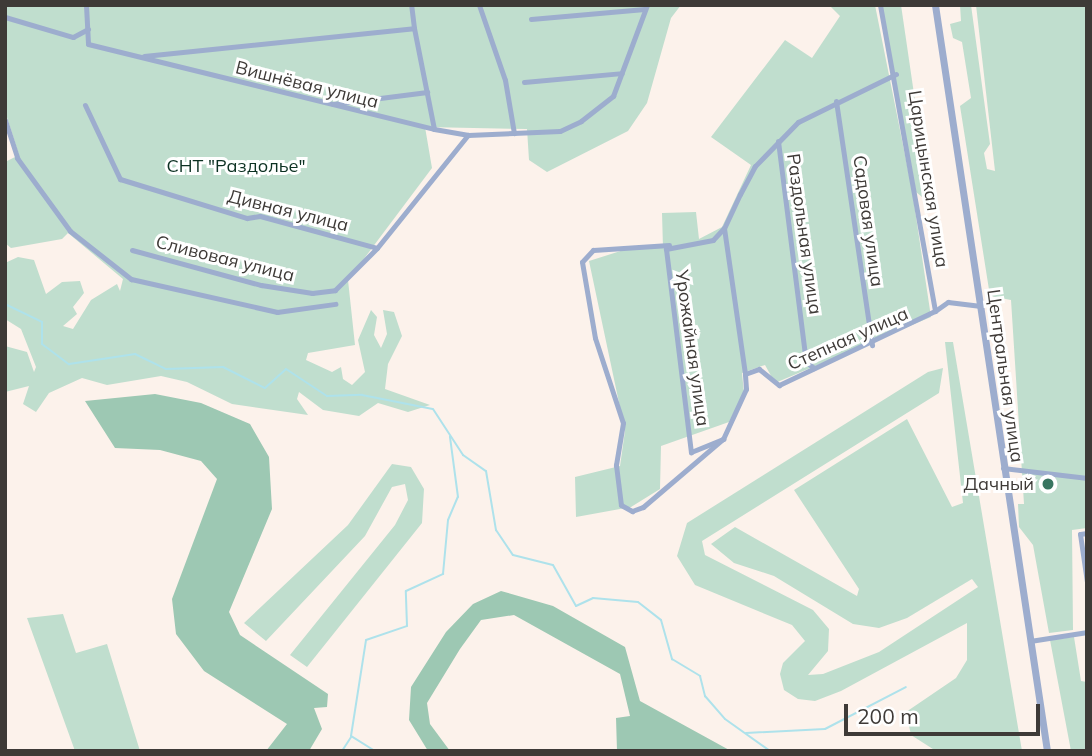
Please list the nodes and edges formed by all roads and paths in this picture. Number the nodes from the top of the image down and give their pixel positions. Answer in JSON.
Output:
{"nodes":[{"id":1,"x":86,"y":5,"type":"edge"},
{"id":2,"x":411,"y":5,"type":"edge"},
{"id":3,"x":479,"y":5,"type":"edge"},
{"id":4,"x":880,"y":5,"type":"edge"},
{"id":5,"x":935,"y":5,"type":"edge"},
{"id":6,"x":646,"y":7,"type":"edge"},
{"id":7,"x":5,"y":17,"type":"edge"},
{"id":8,"x":531,"y":19,"type":"dead end"},
{"id":9,"x":414,"y":28,"type":"junction"},
{"id":10,"x":88,"y":29,"type":"junction"},
{"id":11,"x":141,"y":56,"type":"junction"},
{"id":12,"x":622,"y":73,"type":"junction"},
{"id":13,"x":896,"y":74,"type":"junction"},
{"id":14,"x":524,"y":82,"type":"dead end"},
{"id":15,"x":427,"y":92,"type":"junction"},
{"id":16,"x":836,"y":101,"type":"junction"},
{"id":17,"x":330,"y":104,"type":"junction"},
{"id":18,"x":85,"y":105,"type":"dead end"},
{"id":19,"x":5,"y":120,"type":"edge"},
{"id":20,"x":434,"y":129,"type":"junction"},
{"id":21,"x":514,"y":133,"type":"junction"},
{"id":22,"x":468,"y":135,"type":"junction"},
{"id":23,"x":778,"y":142,"type":"junction"},
{"id":24,"x":724,"y":228,"type":"junction"},
{"id":25,"x":669,"y":245,"type":"junction"},
{"id":26,"x":377,"y":248,"type":"junction"},
{"id":27,"x":132,"y":250,"type":"dead end"},
{"id":28,"x":335,"y":304,"type":"dead end"},
{"id":29,"x":979,"y":306,"type":"junction"},
{"id":30,"x":935,"y":311,"type":"junction"},
{"id":31,"x":872,"y":345,"type":"junction"},
{"id":32,"x":814,"y":368,"type":"junction"},
{"id":33,"x":745,"y":373,"type":"junction"},
{"id":34,"x":723,"y":439,"type":"junction"},
{"id":35,"x":1003,"y":468,"type":"junction"},
{"id":36,"x":1087,"y":478,"type":"edge"},
{"id":37,"x":1084,"y":534,"type":"edge"},
{"id":38,"x":1087,"y":582,"type":"edge"},
{"id":39,"x":1087,"y":632,"type":"edge"},
{"id":40,"x":1030,"y":641,"type":"junction"},
{"id":41,"x":1047,"y":751,"type":"edge"}],
"edges":[{"from":1,"to":10,"type":"street"},
{"from":2,"to":9,"type":"street"},
{"from":3,"to":21,"type":"street"},
{"from":4,"to":13,"type":"street","name":"Царицынская улица"},
{"from":5,"to":29,"type":"street","name":"Центральная улица"},
{"from":6,"to":8,"type":"street"},
{"from":6,"to":12,"type":"street","name":"Вишнёвая улица"},
{"from":7,"to":10,"type":"street"},
{"from":9,"to":11,"type":"street"},
{"from":9,"to":15,"type":"street"},
{"from":10,"to":11,"type":"street","name":"Вишнёвая улица"},
{"from":11,"to":17,"type":"street","name":"Вишнёвая улица"},
{"from":12,"to":14,"type":"street"},
{"from":12,"to":21,"type":"street","name":"Вишнёвая улица"},
{"from":13,"to":16,"type":"street"},
{"from":13,"to":30,"type":"street","name":"Царицынская улица"},
{"from":15,"to":17,"type":"street"},
{"from":15,"to":20,"type":"street"},
{"from":16,"to":23,"type":"street"},
{"from":16,"to":31,"type":"street","name":"Садовая улица"},
{"from":17,"to":20,"type":"street","name":"Вишнёвая улица"},
{"from":18,"to":26,"type":"street","name":"Дивная улица"},
{"from":19,"to":28,"type":"street"},
{"from":20,"to":22,"type":"street","name":"Вишнёвая улица"},
{"from":21,"to":22,"type":"street","name":"Вишнёвая улица"},
{"from":22,"to":26,"type":"street"},
{"from":23,"to":24,"type":"street"},
{"from":23,"to":32,"type":"street","name":"Раздольная улица"},
{"from":24,"to":25,"type":"street","name":"Урожайная улица"},
{"from":24,"to":33,"type":"street"},
{"from":25,"to":34,"type":"street","name":"Урожайная улица"},
{"from":25,"to":34,"type":"street"},
{"from":26,"to":27,"type":"street","name":"Сливовая улица"},
{"from":29,"to":30,"type":"street"},
{"from":29,"to":35,"type":"street","name":"Центральная улица"},
{"from":30,"to":31,"type":"street","name":"Степная улица"},
{"from":31,"to":32,"type":"street","name":"Степная улица"},
{"from":32,"to":33,"type":"street","name":"Степная улица"},
{"from":33,"to":34,"type":"street","name":"Урожайная улица"},
{"from":35,"to":36,"type":"street"},
{"from":35,"to":40,"type":"street","name":"Центральная улица"},
{"from":37,"to":38,"type":"street"},
{"from":39,"to":40,"type":"street"},
{"from":40,"to":41,"type":"street","name":"Центральная улица"}]}
